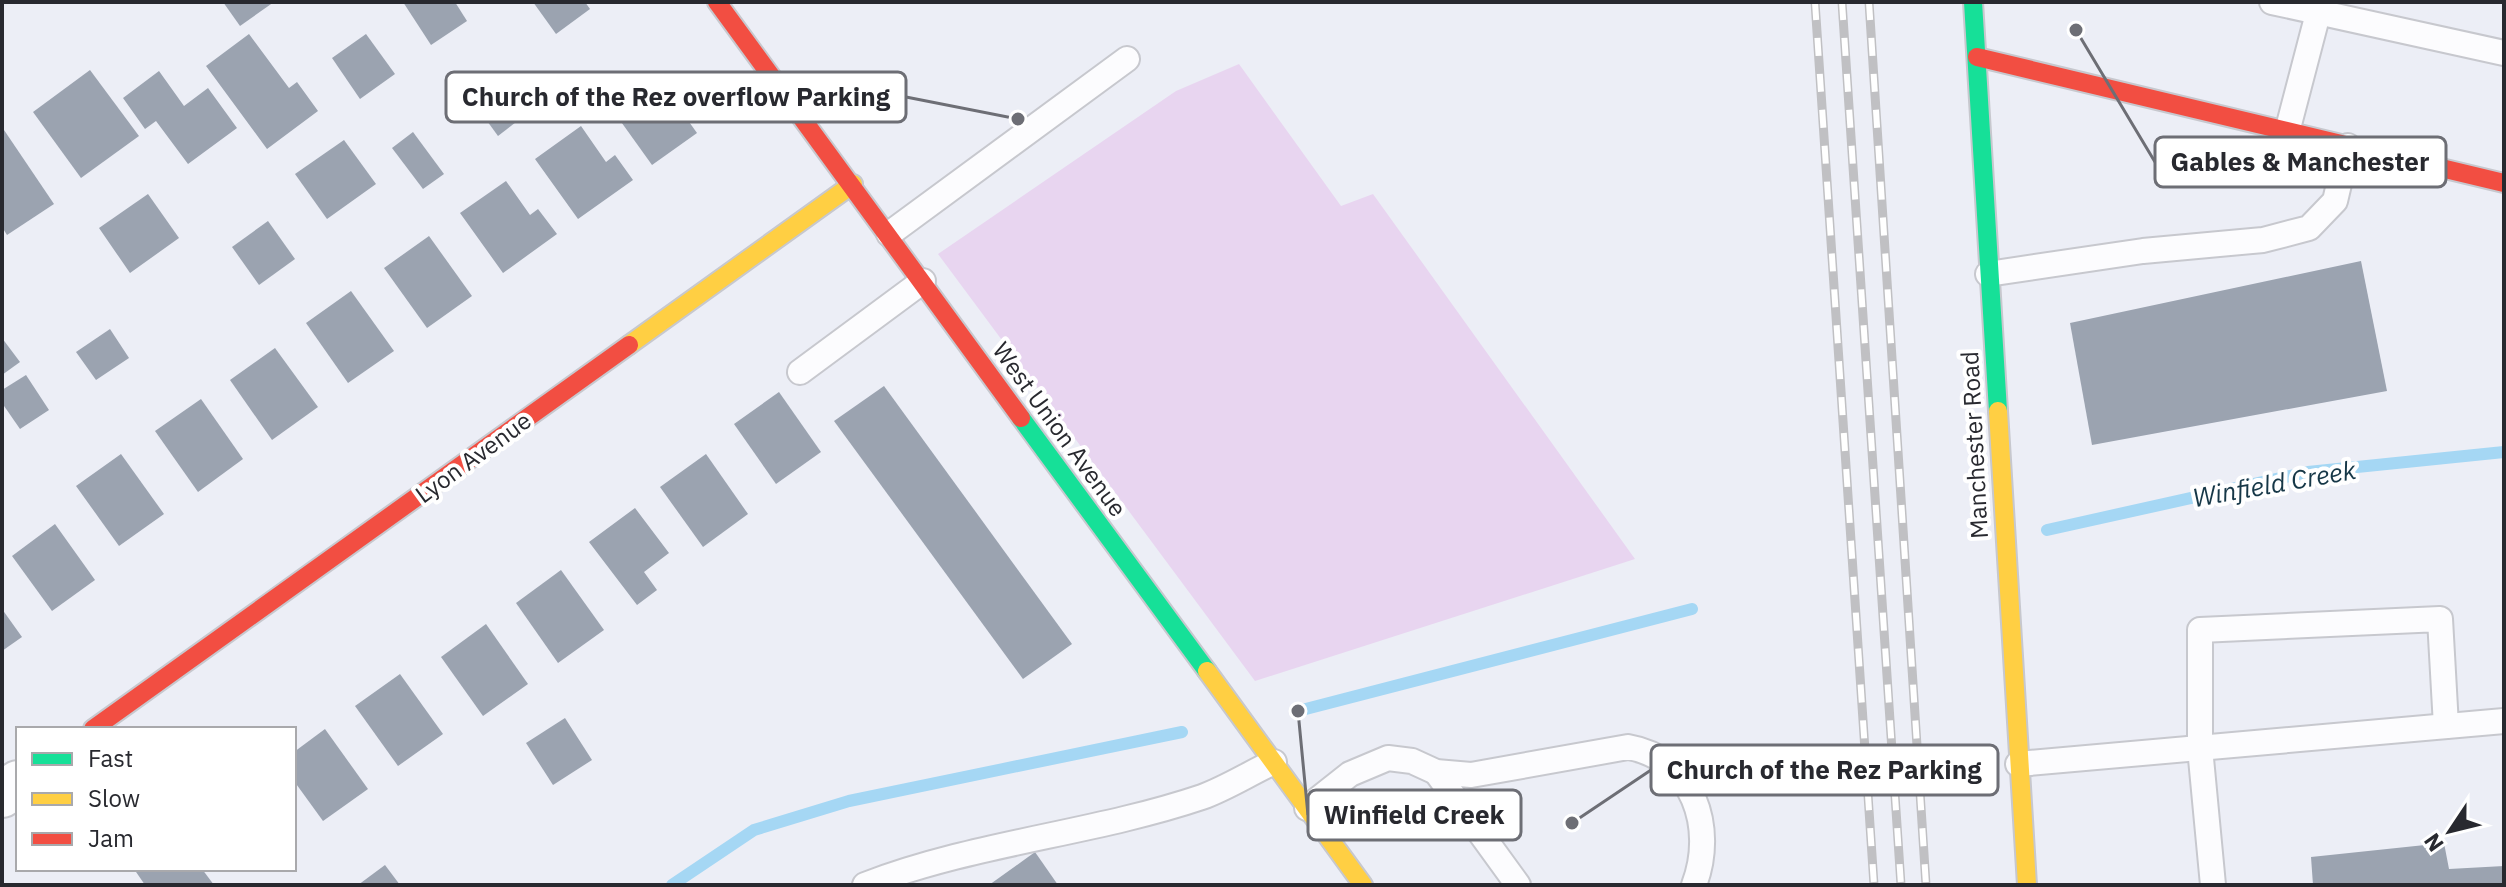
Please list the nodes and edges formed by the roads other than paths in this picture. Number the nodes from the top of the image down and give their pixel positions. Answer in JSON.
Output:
{"nodes":[{"id":1,"x":717,"y":2,"type":"edge"},
{"id":2,"x":1973,"y":2,"type":"edge"},
{"id":3,"x":2272,"y":2,"type":"edge"},
{"id":4,"x":2320,"y":7,"type":"edge"},
{"id":5,"x":2504,"y":53,"type":"edge"},
{"id":6,"x":1977,"y":57,"type":"junction"},
{"id":7,"x":1127,"y":59,"type":"dead end"},
{"id":8,"x":2287,"y":132,"type":"junction"},
{"id":9,"x":2348,"y":146,"type":"junction"},
{"id":10,"x":2504,"y":183,"type":"edge"},
{"id":11,"x":853,"y":184,"type":"junction"},
{"id":12,"x":889,"y":234,"type":"junction"},
{"id":13,"x":1988,"y":274,"type":"junction"},
{"id":14,"x":923,"y":281,"type":"junction"},
{"id":15,"x":800,"y":372,"type":"dead end"},
{"id":16,"x":2504,"y":721,"type":"edge"},
{"id":17,"x":2446,"y":726,"type":"junction"},
{"id":18,"x":96,"y":727,"type":"edge"},
{"id":19,"x":2200,"y":748,"type":"junction"},
{"id":20,"x":1274,"y":762,"type":"junction"},
{"id":21,"x":2018,"y":764,"type":"junction"},
{"id":22,"x":1436,"y":772,"type":"junction"},
{"id":23,"x":1307,"y":808,"type":"junction"},
{"id":24,"x":865,"y":885,"type":"edge"},
{"id":25,"x":1363,"y":885,"type":"edge"},
{"id":26,"x":1518,"y":885,"type":"edge"},
{"id":27,"x":1694,"y":885,"type":"edge"},
{"id":28,"x":2027,"y":885,"type":"edge"},
{"id":29,"x":2213,"y":885,"type":"edge"}],
"edges":[{"from":1,"to":11,"type":"street","name":"West Union Avenue"},
{"from":2,"to":6,"type":"street","name":"Manchester Road"},
{"from":3,"to":4,"type":"lane"},
{"from":4,"to":5,"type":"lane"},
{"from":4,"to":8,"type":"lane"},
{"from":6,"to":8,"type":"street"},
{"from":6,"to":13,"type":"street","name":"Manchester Road"},
{"from":7,"to":12,"type":"lane"},
{"from":8,"to":9,"type":"street"},
{"from":9,"to":10,"type":"street"},
{"from":9,"to":13,"type":"lane"},
{"from":11,"to":12,"type":"street","name":"West Union Avenue"},
{"from":11,"to":18,"type":"street","name":"Lyon Avenue"},
{"from":12,"to":14,"type":"street","name":"West Union Avenue"},
{"from":13,"to":21,"type":"street","name":"Manchester Road"},
{"from":14,"to":15,"type":"lane"},
{"from":14,"to":20,"type":"street","name":"West Union Avenue"},
{"from":16,"to":17,"type":"lane"},
{"from":17,"to":19,"type":"lane"},
{"from":17,"to":19,"type":"lane"},
{"from":19,"to":21,"type":"lane"},
{"from":19,"to":29,"type":"lane"},
{"from":20,"to":23,"type":"street","name":"West Union Avenue"},
{"from":20,"to":24,"type":"lane"},
{"from":21,"to":28,"type":"street","name":"Manchester Road"},
{"from":22,"to":23,"type":"lane"},
{"from":22,"to":26,"type":"lane"},
{"from":22,"to":27,"type":"lane"},
{"from":23,"to":25,"type":"street","name":"West Union Avenue"}]}
